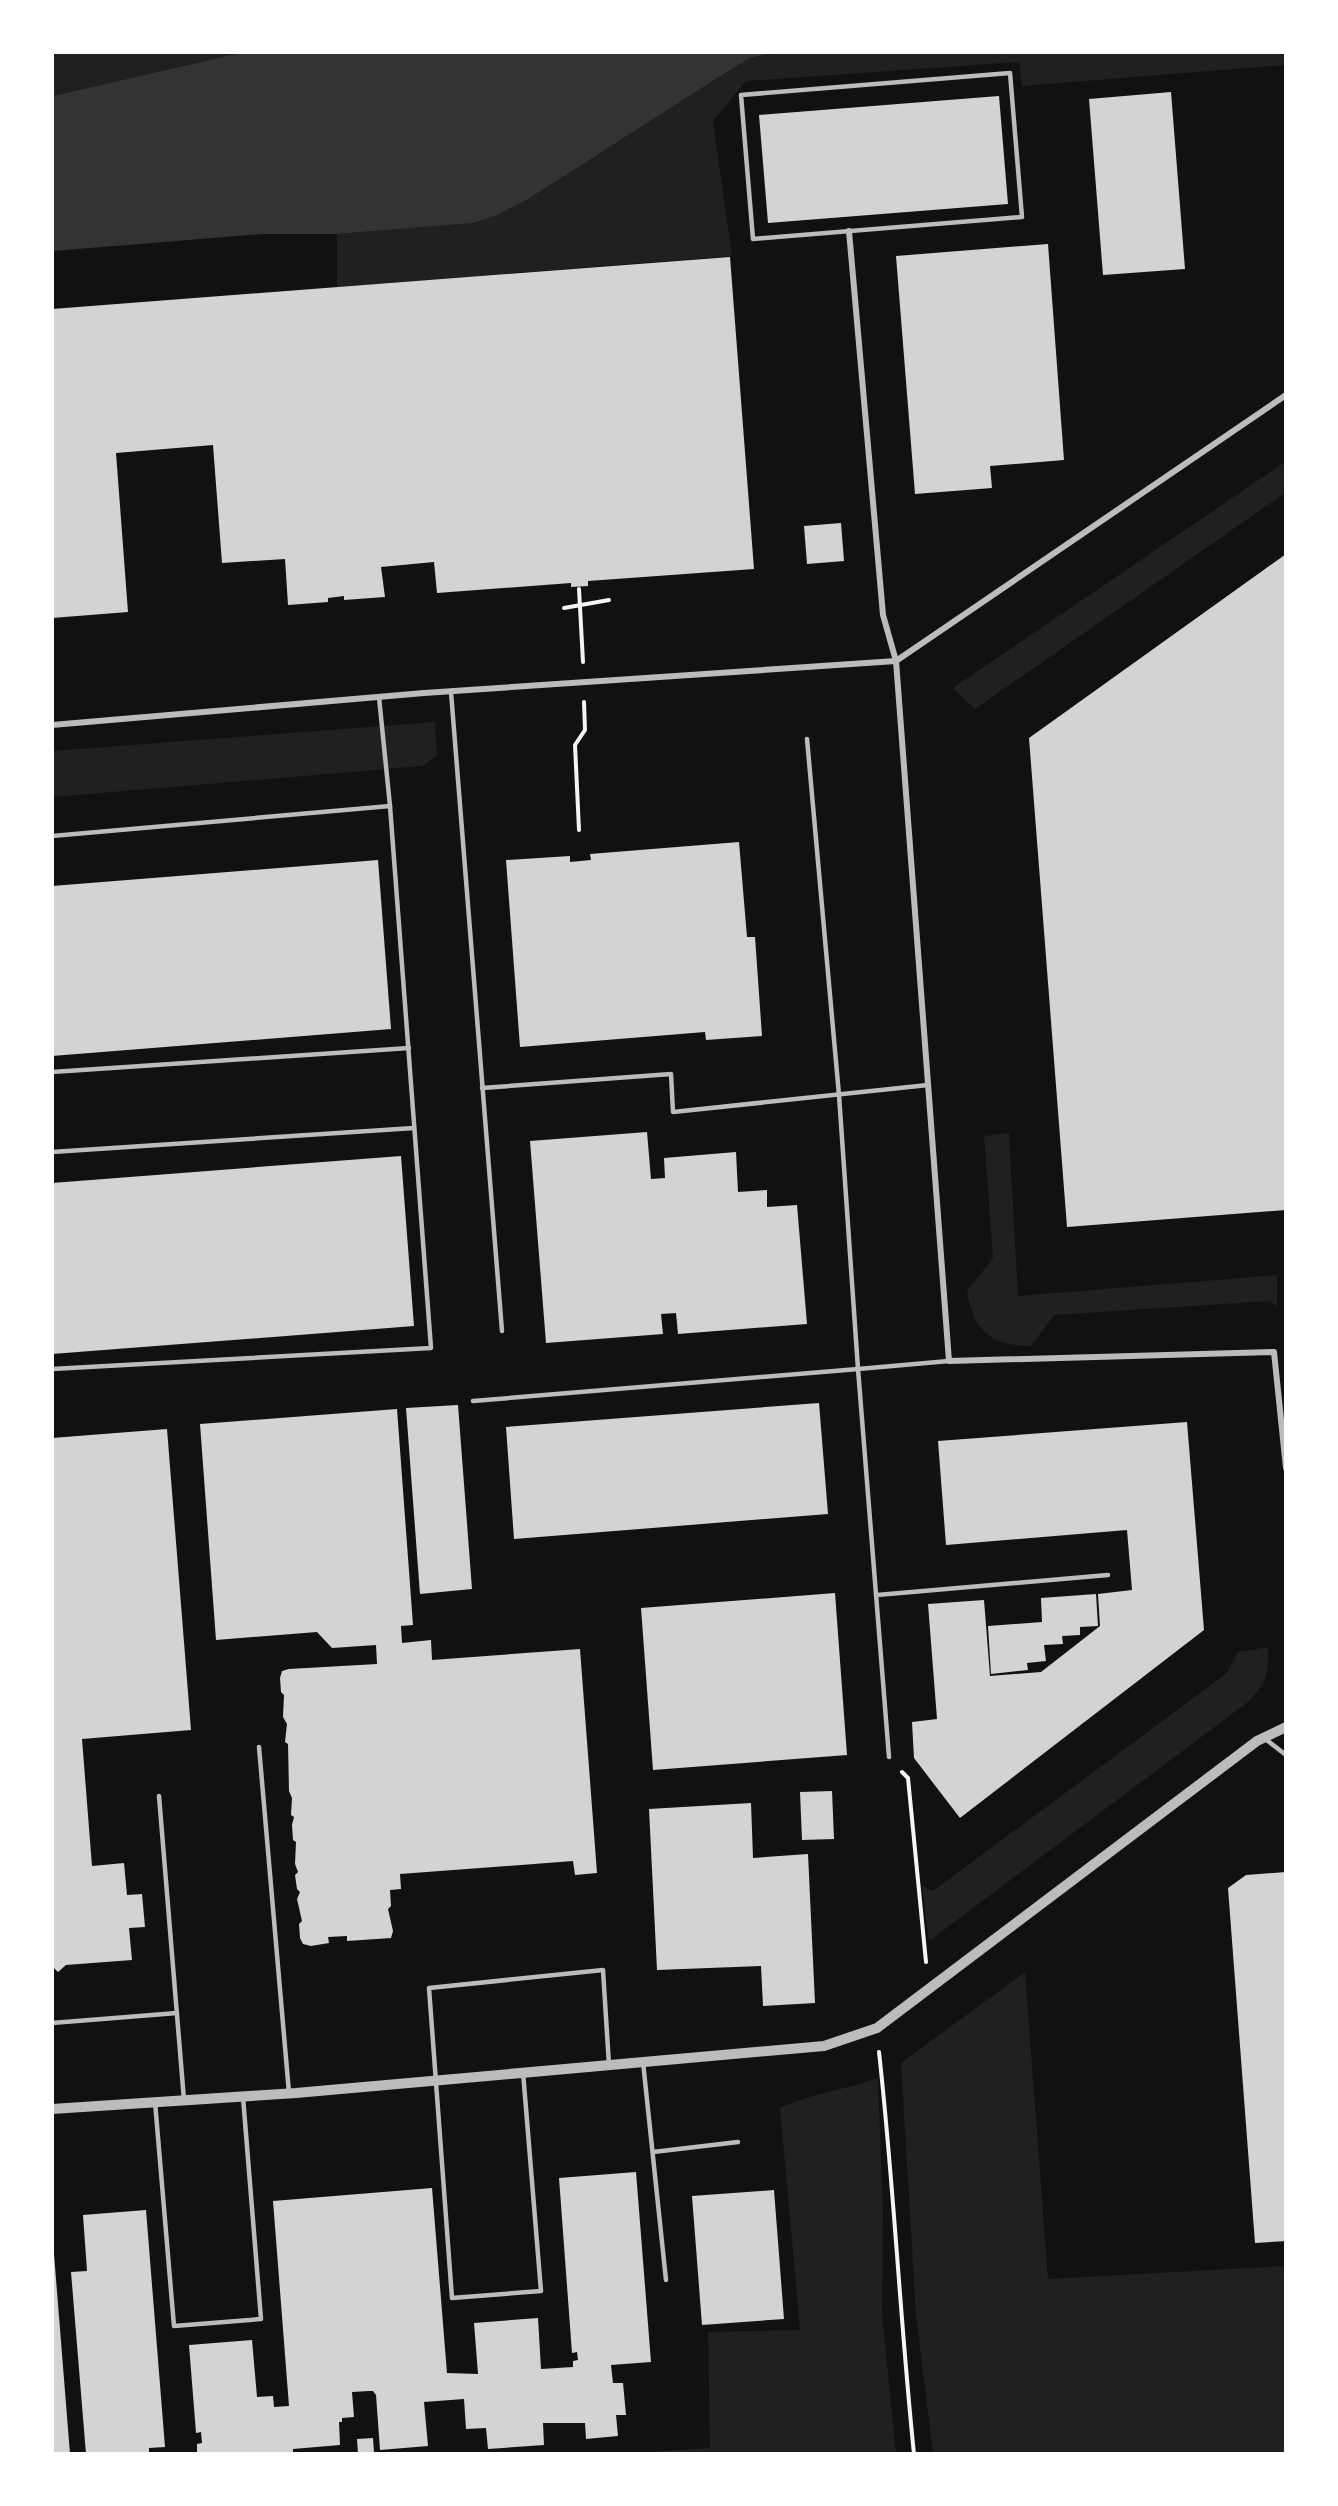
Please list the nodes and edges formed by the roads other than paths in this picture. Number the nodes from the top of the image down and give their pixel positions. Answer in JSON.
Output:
{"nodes":[{"id":1,"x":849,"y":231,"type":"junction"},
{"id":2,"x":1286,"y":395,"type":"edge"},
{"id":3,"x":896,"y":661,"type":"junction"},
{"id":4,"x":451,"y":692,"type":"junction"},
{"id":5,"x":379,"y":697,"type":"junction"},
{"id":6,"x":52,"y":725,"type":"edge"},
{"id":7,"x":807,"y":739,"type":"dead end"},
{"id":8,"x":390,"y":806,"type":"junction"},
{"id":9,"x":52,"y":836,"type":"edge"},
{"id":10,"x":408,"y":1048,"type":"junction"},
{"id":11,"x":52,"y":1072,"type":"edge"},
{"id":12,"x":928,"y":1085,"type":"junction"},
{"id":13,"x":482,"y":1088,"type":"junction"},
{"id":14,"x":839,"y":1095,"type":"junction"},
{"id":15,"x":414,"y":1128,"type":"junction"},
{"id":16,"x":52,"y":1152,"type":"edge"},
{"id":17,"x":502,"y":1331,"type":"dead end"},
{"id":18,"x":949,"y":1361,"type":"junction"},
{"id":19,"x":858,"y":1368,"type":"junction"},
{"id":20,"x":52,"y":1369,"type":"edge"},
{"id":21,"x":473,"y":1401,"type":"dead end"},
{"id":22,"x":1286,"y":1468,"type":"edge"},
{"id":23,"x":1108,"y":1575,"type":"dead end"},
{"id":24,"x":877,"y":1595,"type":"junction"},
{"id":25,"x":1286,"y":1727,"type":"edge"},
{"id":26,"x":1264,"y":1738,"type":"junction"},
{"id":27,"x":259,"y":1746,"type":"dead end"},
{"id":28,"x":1286,"y":1755,"type":"edge"},
{"id":29,"x":889,"y":1757,"type":"road end"},
{"id":30,"x":159,"y":1796,"type":"dead end"},
{"id":31,"x":177,"y":2013,"type":"junction"},
{"id":32,"x":52,"y":2023,"type":"edge"},
{"id":33,"x":643,"y":2062,"type":"junction"},
{"id":34,"x":609,"y":2065,"type":"junction"},
{"id":35,"x":523,"y":2072,"type":"junction"},
{"id":36,"x":435,"y":2080,"type":"junction"},
{"id":37,"x":289,"y":2093,"type":"junction"},
{"id":38,"x":243,"y":2096,"type":"junction"},
{"id":39,"x":184,"y":2100,"type":"junction"},
{"id":40,"x":155,"y":2102,"type":"junction"},
{"id":41,"x":52,"y":2109,"type":"edge"},
{"id":42,"x":738,"y":2142,"type":"dead end"},
{"id":43,"x":652,"y":2152,"type":"junction"},
{"id":44,"x":666,"y":2280,"type":"dead end"}],
"edges":[{"from":1,"to":1,"type":"lane"},
{"from":1,"to":3,"type":"street"},
{"from":2,"to":3,"type":"street"},
{"from":3,"to":4,"type":"street"},
{"from":3,"to":12,"type":"street"},
{"from":4,"to":5,"type":"street"},
{"from":4,"to":13,"type":"lane"},
{"from":5,"to":6,"type":"street"},
{"from":5,"to":8,"type":"lane"},
{"from":7,"to":14,"type":"lane"},
{"from":8,"to":9,"type":"lane"},
{"from":8,"to":10,"type":"lane"},
{"from":10,"to":11,"type":"lane"},
{"from":10,"to":15,"type":"lane"},
{"from":12,"to":14,"type":"lane"},
{"from":12,"to":18,"type":"street"},
{"from":13,"to":14,"type":"lane"},
{"from":13,"to":17,"type":"lane"},
{"from":14,"to":19,"type":"lane"},
{"from":15,"to":16,"type":"lane"},
{"from":15,"to":20,"type":"lane"},
{"from":18,"to":19,"type":"lane"},
{"from":18,"to":22,"type":"street"},
{"from":19,"to":21,"type":"lane"},
{"from":19,"to":24,"type":"lane"},
{"from":23,"to":24,"type":"lane"},
{"from":24,"to":29,"type":"lane"},
{"from":25,"to":26,"type":"street"},
{"from":26,"to":28,"type":"lane"},
{"from":26,"to":33,"type":"street"},
{"from":27,"to":37,"type":"lane"},
{"from":30,"to":31,"type":"lane"},
{"from":31,"to":32,"type":"lane"},
{"from":31,"to":39,"type":"lane"},
{"from":33,"to":34,"type":"street"},
{"from":33,"to":43,"type":"lane"},
{"from":34,"to":35,"type":"street"},
{"from":34,"to":36,"type":"lane"},
{"from":35,"to":36,"type":"street"},
{"from":35,"to":36,"type":"lane"},
{"from":36,"to":37,"type":"street"},
{"from":37,"to":38,"type":"street"},
{"from":38,"to":39,"type":"street"},
{"from":38,"to":40,"type":"lane"},
{"from":39,"to":40,"type":"street"},
{"from":40,"to":41,"type":"street"},
{"from":42,"to":43,"type":"lane"},
{"from":43,"to":44,"type":"lane"}]}
